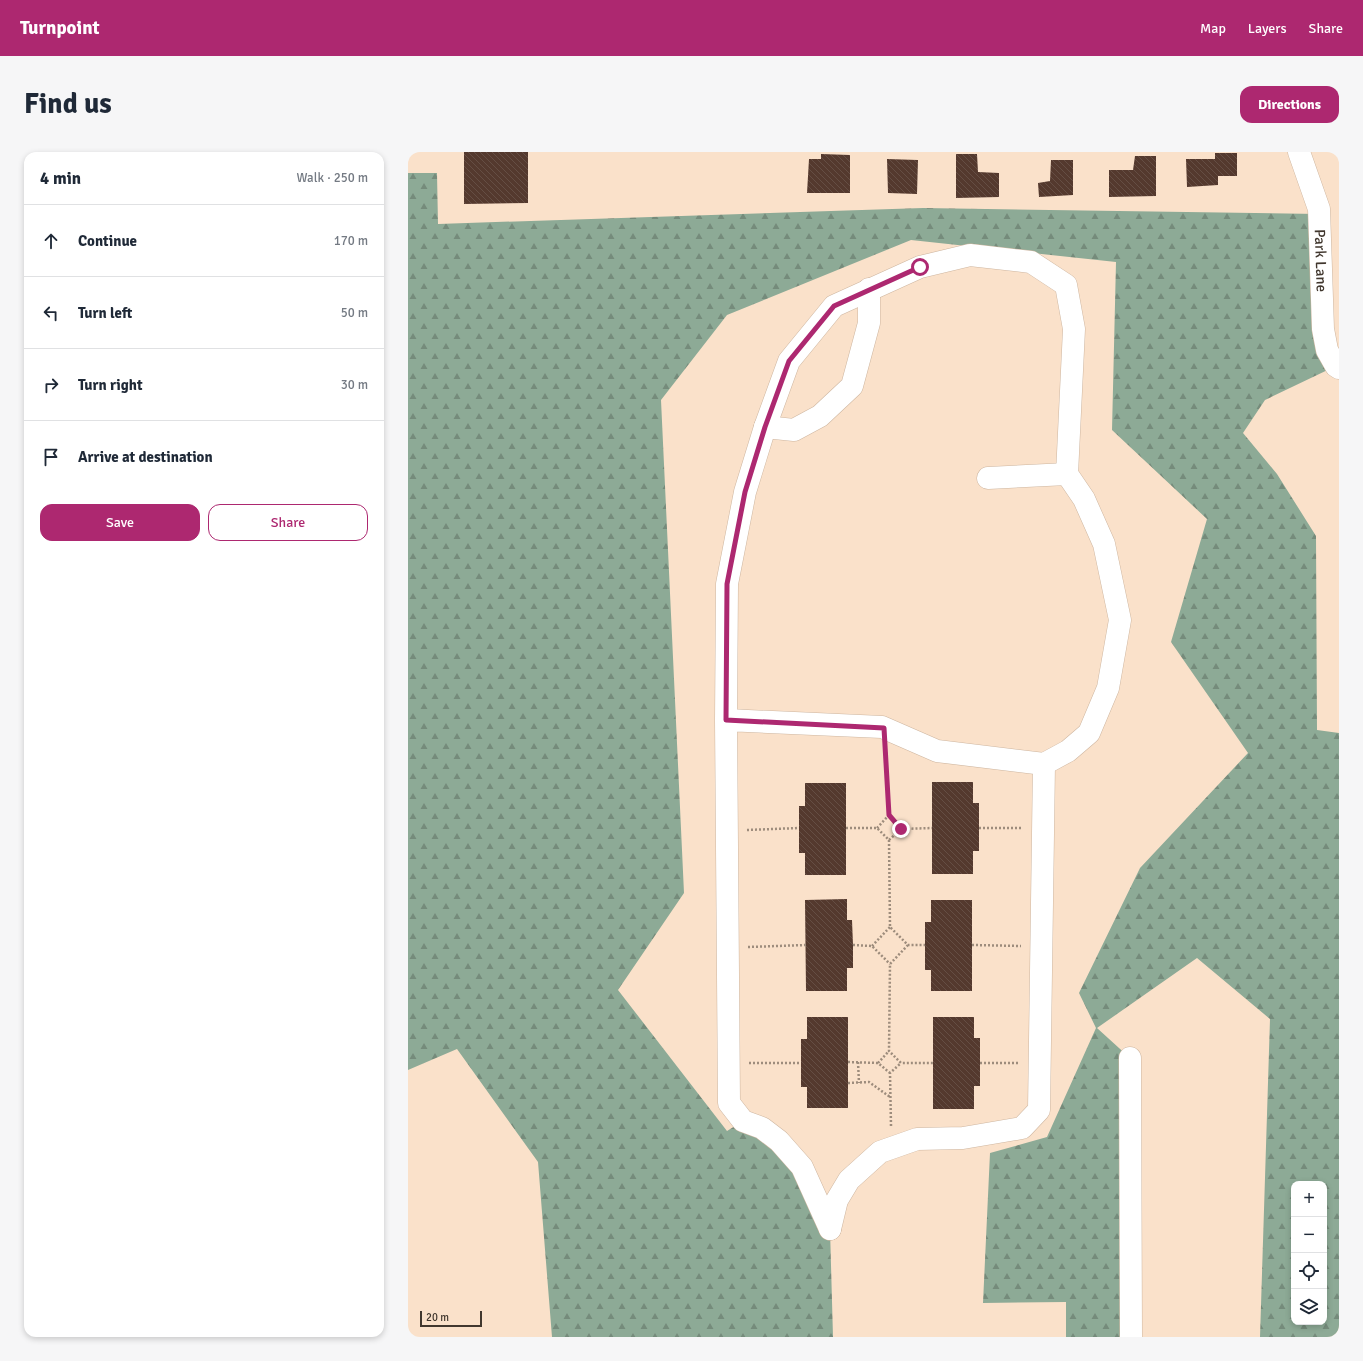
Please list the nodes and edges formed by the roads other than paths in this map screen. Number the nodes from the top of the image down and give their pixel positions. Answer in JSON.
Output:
{"nodes":[{"id":1,"x":1298,"y":152,"type":"edge"},
{"id":2,"x":869,"y":289,"type":"junction"},
{"id":3,"x":1339,"y":368,"type":"edge"},
{"id":4,"x":765,"y":427,"type":"junction"},
{"id":5,"x":1067,"y":474,"type":"junction"},
{"id":6,"x":988,"y":478,"type":"dead end"},
{"id":7,"x":726,"y":720,"type":"junction"},
{"id":8,"x":1044,"y":764,"type":"junction"},
{"id":9,"x":1130,"y":1058,"type":"dead end"},
{"id":10,"x":1131,"y":1337,"type":"edge"}],
"edges":[{"from":1,"to":3,"type":"street","name":"Park Lane"},
{"from":2,"to":4,"type":"street"},
{"from":2,"to":4,"type":"street"},
{"from":2,"to":5,"type":"street"},
{"from":4,"to":7,"type":"street"},
{"from":5,"to":6,"type":"street"},
{"from":5,"to":8,"type":"street"},
{"from":7,"to":8,"type":"street"},
{"from":7,"to":8,"type":"street"},
{"from":9,"to":10,"type":"street"}]}
